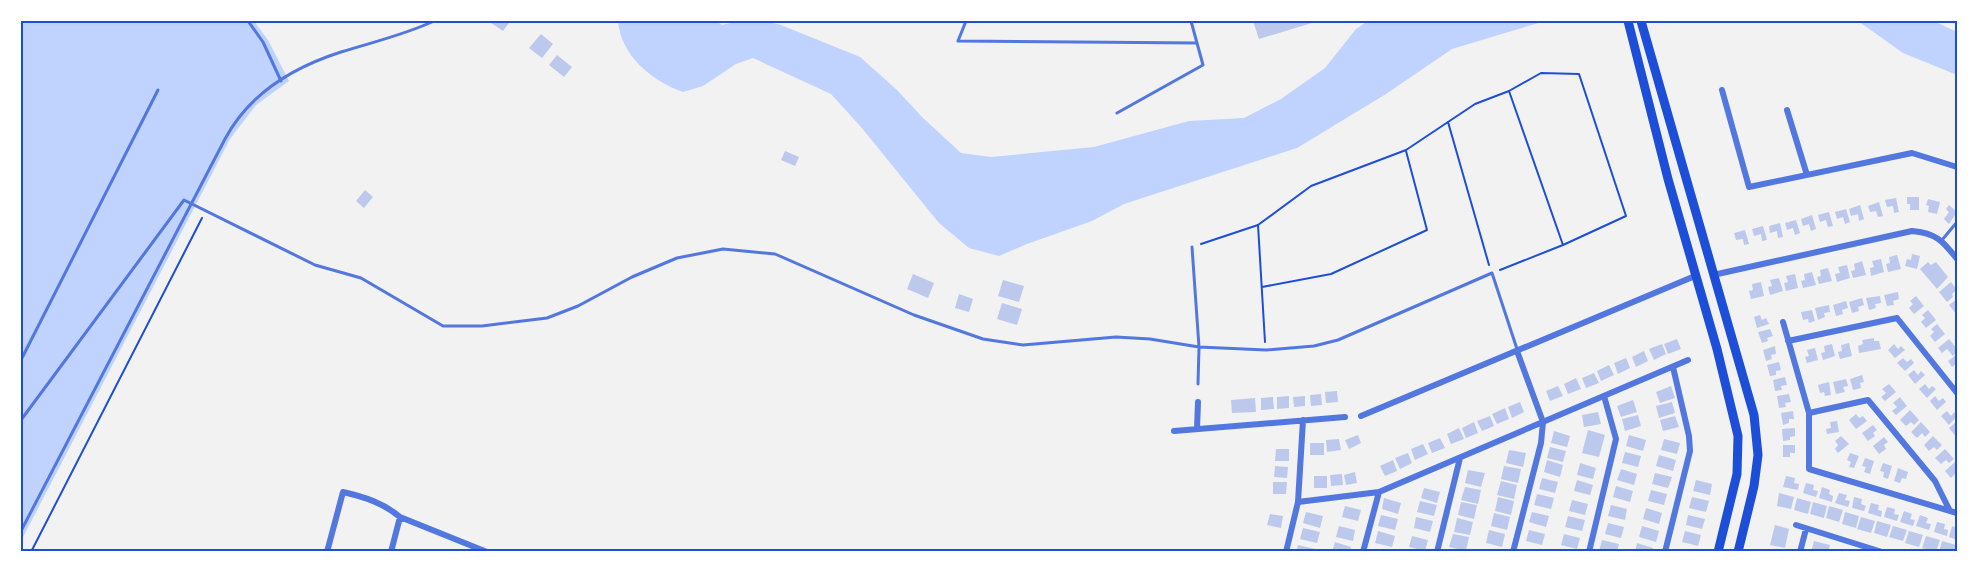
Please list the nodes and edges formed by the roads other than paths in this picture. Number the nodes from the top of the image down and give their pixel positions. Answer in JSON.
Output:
{"nodes":[{"id":1,"x":248,"y":21,"type":"edge"},
{"id":2,"x":434,"y":21,"type":"edge"},
{"id":3,"x":966,"y":21,"type":"edge"},
{"id":4,"x":1191,"y":21,"type":"edge"},
{"id":5,"x":1628,"y":21,"type":"edge"},
{"id":6,"x":1641,"y":21,"type":"edge"},
{"id":7,"x":1197,"y":43,"type":"junction"},
{"id":8,"x":281,"y":81,"type":"junction"},
{"id":9,"x":158,"y":90,"type":"dead end"},
{"id":10,"x":1722,"y":90,"type":"dead end"},
{"id":11,"x":1787,"y":110,"type":"dead end"},
{"id":12,"x":1117,"y":113,"type":"dead end"},
{"id":13,"x":1957,"y":167,"type":"edge"},
{"id":14,"x":1807,"y":174,"type":"junction"},
{"id":15,"x":191,"y":204,"type":"junction"},
{"id":16,"x":1957,"y":222,"type":"edge"},
{"id":17,"x":1702,"y":235,"type":"junction"},
{"id":18,"x":1942,"y":240,"type":"junction"},
{"id":19,"x":1686,"y":241,"type":"junction"},
{"id":20,"x":1192,"y":247,"type":"road end"},
{"id":21,"x":1957,"y":259,"type":"edge"},
{"id":22,"x":1713,"y":275,"type":"junction"},
{"id":23,"x":1695,"y":276,"type":"junction"},
{"id":24,"x":1783,"y":322,"type":"dead end"},
{"id":25,"x":1788,"y":341,"type":"junction"},
{"id":26,"x":1199,"y":347,"type":"junction"},
{"id":27,"x":1517,"y":351,"type":"junction"},
{"id":28,"x":21,"y":360,"type":"edge"},
{"id":29,"x":1688,"y":360,"type":"dead end"},
{"id":30,"x":1673,"y":367,"type":"junction"},
{"id":31,"x":1198,"y":384,"type":"dead end"},
{"id":32,"x":1957,"y":393,"type":"edge"},
{"id":33,"x":1604,"y":396,"type":"junction"},
{"id":34,"x":1198,"y":402,"type":"dead end"},
{"id":35,"x":1809,"y":413,"type":"junction"},
{"id":36,"x":1361,"y":416,"type":"dead end"},
{"id":37,"x":1345,"y":417,"type":"dead end"},
{"id":38,"x":21,"y":420,"type":"edge"},
{"id":39,"x":1303,"y":420,"type":"junction"},
{"id":40,"x":1543,"y":422,"type":"junction"},
{"id":41,"x":1197,"y":429,"type":"junction"},
{"id":42,"x":1174,"y":431,"type":"dead end"},
{"id":43,"x":1460,"y":458,"type":"junction"},
{"id":44,"x":1379,"y":492,"type":"junction"},
{"id":45,"x":1298,"y":502,"type":"junction"},
{"id":46,"x":1954,"y":512,"type":"edge"},
{"id":47,"x":400,"y":517,"type":"junction"},
{"id":48,"x":1796,"y":525,"type":"dead end"},
{"id":49,"x":1806,"y":529,"type":"junction"},
{"id":50,"x":21,"y":531,"type":"edge"},
{"id":51,"x":1873,"y":551,"type":"edge"},
{"id":52,"x":327,"y":552,"type":"edge"},
{"id":53,"x":391,"y":552,"type":"edge"},
{"id":54,"x":487,"y":552,"type":"edge"},
{"id":55,"x":1286,"y":552,"type":"edge"},
{"id":56,"x":1363,"y":552,"type":"edge"},
{"id":57,"x":1437,"y":552,"type":"edge"},
{"id":58,"x":1514,"y":552,"type":"edge"},
{"id":59,"x":1589,"y":552,"type":"edge"},
{"id":60,"x":1665,"y":552,"type":"edge"},
{"id":61,"x":1718,"y":552,"type":"edge"},
{"id":62,"x":1738,"y":552,"type":"edge"},
{"id":63,"x":1800,"y":552,"type":"edge"},
{"id":64,"x":1882,"y":552,"type":"edge"}],
"edges":[{"from":1,"to":8,"type":"lane"},
{"from":2,"to":8,"type":"lane"},
{"from":3,"to":7,"type":"lane"},
{"from":4,"to":7,"type":"lane"},
{"from":5,"to":19,"type":"main road"},
{"from":6,"to":17,"type":"main road"},
{"from":7,"to":12,"type":"lane"},
{"from":8,"to":15,"type":"lane"},
{"from":9,"to":28,"type":"lane"},
{"from":10,"to":14,"type":"street"},
{"from":11,"to":14,"type":"street"},
{"from":13,"to":14,"type":"street"},
{"from":15,"to":26,"type":"lane"},
{"from":15,"to":38,"type":"lane"},
{"from":15,"to":50,"type":"lane"},
{"from":16,"to":18,"type":"lane"},
{"from":17,"to":19,"type":"main road"},
{"from":17,"to":22,"type":"main road"},
{"from":18,"to":21,"type":"street"},
{"from":18,"to":22,"type":"street"},
{"from":19,"to":23,"type":"main road"},
{"from":20,"to":26,"type":"lane"},
{"from":22,"to":62,"type":"main road"},
{"from":23,"to":27,"type":"street"},
{"from":23,"to":61,"type":"main road"},
{"from":24,"to":25,"type":"street"},
{"from":25,"to":32,"type":"street"},
{"from":25,"to":35,"type":"street"},
{"from":26,"to":27,"type":"lane"},
{"from":26,"to":31,"type":"lane"},
{"from":27,"to":36,"type":"street"},
{"from":27,"to":40,"type":"street"},
{"from":29,"to":30,"type":"street"},
{"from":30,"to":33,"type":"street"},
{"from":30,"to":60,"type":"street"},
{"from":33,"to":40,"type":"street"},
{"from":33,"to":59,"type":"street"},
{"from":34,"to":41,"type":"street"},
{"from":35,"to":46,"type":"street"},
{"from":35,"to":46,"type":"street"},
{"from":37,"to":39,"type":"street"},
{"from":39,"to":41,"type":"street"},
{"from":39,"to":45,"type":"street"},
{"from":40,"to":43,"type":"street"},
{"from":40,"to":58,"type":"street"},
{"from":41,"to":42,"type":"street"},
{"from":43,"to":44,"type":"street"},
{"from":43,"to":57,"type":"street"},
{"from":44,"to":45,"type":"street"},
{"from":44,"to":56,"type":"street"},
{"from":45,"to":55,"type":"street"},
{"from":47,"to":52,"type":"street"},
{"from":47,"to":53,"type":"street"},
{"from":47,"to":54,"type":"street"},
{"from":48,"to":49,"type":"street"},
{"from":49,"to":51,"type":"street"},
{"from":49,"to":63,"type":"street"},
{"from":51,"to":64,"type":"street"}]}
